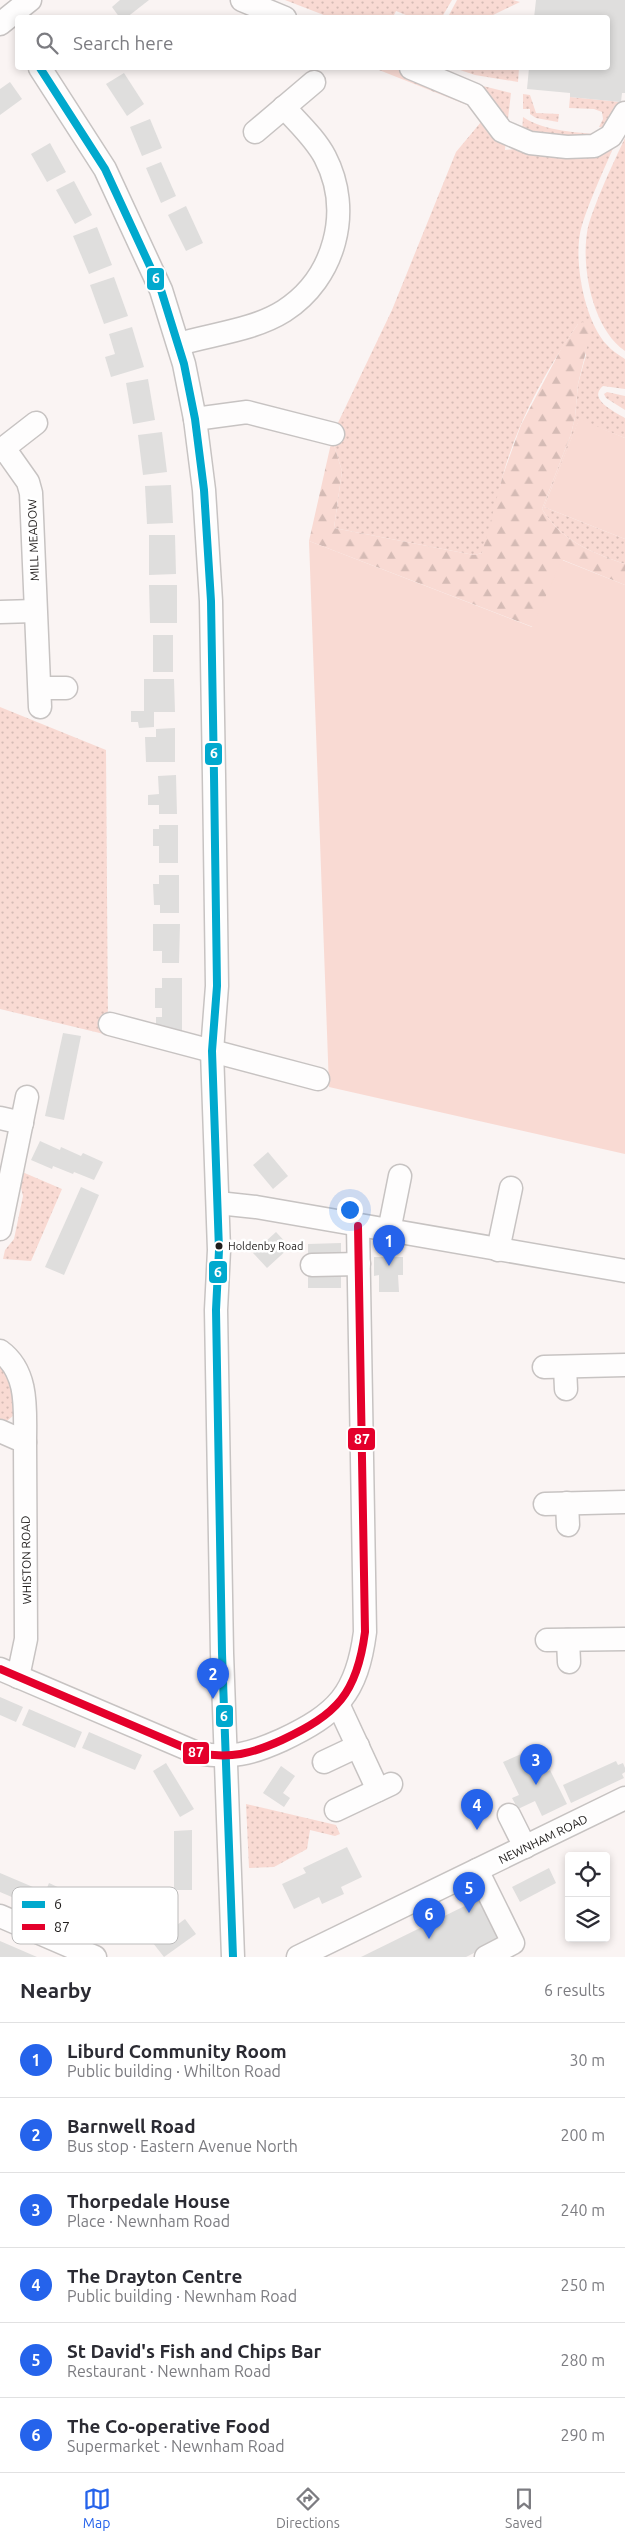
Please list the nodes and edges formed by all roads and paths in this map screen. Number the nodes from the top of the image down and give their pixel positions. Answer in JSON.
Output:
{"nodes":[{"id":1,"x":30,"y":0,"type":"edge"},
{"id":2,"x":242,"y":0,"type":"edge"},
{"id":3,"x":17,"y":15,"type":"edge"},
{"id":4,"x":279,"y":15,"type":"edge"},
{"id":5,"x":41,"y":70,"type":"edge"},
{"id":6,"x":416,"y":70,"type":"edge"},
{"id":7,"x":314,"y":82,"type":"dead end"},
{"id":8,"x":284,"y":107,"type":"junction"},
{"id":9,"x":625,"y":112,"type":"edge"},
{"id":10,"x":255,"y":132,"type":"dead end"},
{"id":11,"x":179,"y":344,"type":"junction"},
{"id":12,"x":195,"y":419,"type":"junction"},
{"id":13,"x":36,"y":423,"type":"dead end"},
{"id":14,"x":333,"y":434,"type":"dead end"},
{"id":15,"x":2,"y":449,"type":"edge"},
{"id":16,"x":35,"y":611,"type":"junction"},
{"id":17,"x":0,"y":612,"type":"edge"},
{"id":18,"x":66,"y":688,"type":"dead end"},
{"id":19,"x":110,"y":1024,"type":"dead end"},
{"id":20,"x":212,"y":1051,"type":"junction"},
{"id":21,"x":318,"y":1079,"type":"dead end"},
{"id":22,"x":27,"y":1097,"type":"dead end"},
{"id":23,"x":11,"y":1120,"type":"edge"},
{"id":24,"x":400,"y":1176,"type":"dead end"},
{"id":25,"x":511,"y":1188,"type":"dead end"},
{"id":26,"x":218,"y":1203,"type":"junction"},
{"id":27,"x":358,"y":1226,"type":"junction"},
{"id":28,"x":0,"y":1229,"type":"edge"},
{"id":29,"x":389,"y":1231,"type":"junction"},
{"id":30,"x":498,"y":1250,"type":"junction"},
{"id":31,"x":359,"y":1264,"type":"junction"},
{"id":32,"x":312,"y":1266,"type":"dead end"},
{"id":33,"x":625,"y":1271,"type":"edge"},
{"id":34,"x":0,"y":1351,"type":"edge"},
{"id":35,"x":625,"y":1365,"type":"edge"},
{"id":36,"x":558,"y":1374,"type":"dead end"},
{"id":37,"x":0,"y":1431,"type":"edge"},
{"id":38,"x":25,"y":1442,"type":"junction"},
{"id":39,"x":625,"y":1502,"type":"edge"},
{"id":40,"x":560,"y":1511,"type":"dead end"},
{"id":41,"x":625,"y":1638,"type":"edge"},
{"id":42,"x":569,"y":1662,"type":"dead end"},
{"id":43,"x":9,"y":1673,"type":"edge"},
{"id":44,"x":338,"y":1704,"type":"junction"},
{"id":45,"x":358,"y":1746,"type":"junction"},
{"id":46,"x":224,"y":1756,"type":"junction"},
{"id":47,"x":324,"y":1762,"type":"dead end"},
{"id":48,"x":625,"y":1798,"type":"edge"},
{"id":49,"x":345,"y":1806,"type":"dead end"},
{"id":50,"x":477,"y":1870,"type":"junction"},
{"id":51,"x":0,"y":1916,"type":"edge"},
{"id":52,"x":12,"y":1921,"type":"edge"},
{"id":53,"x":65,"y":1944,"type":"edge"},
{"id":54,"x":325,"y":1951,"type":"edge"},
{"id":55,"x":95,"y":1957,"type":"edge"},
{"id":56,"x":233,"y":1957,"type":"edge"},
{"id":57,"x":298,"y":1957,"type":"edge"},
{"id":58,"x":486,"y":1957,"type":"edge"}],
"edges":[{"from":1,"to":3,"type":"street"},
{"from":2,"to":4,"type":"street"},
{"from":5,"to":11,"type":"street"},
{"from":6,"to":9,"type":"street"},
{"from":7,"to":8,"type":"street"},
{"from":8,"to":10,"type":"street"},
{"from":8,"to":11,"type":"street"},
{"from":11,"to":12,"type":"street"},
{"from":12,"to":14,"type":"street"},
{"from":12,"to":20,"type":"street"},
{"from":13,"to":15,"type":"street","name":"MILL MEADOW"},
{"from":15,"to":16,"type":"street","name":"MILL MEADOW"},
{"from":16,"to":17,"type":"street"},
{"from":16,"to":18,"type":"street","name":"MILL MEADOW"},
{"from":19,"to":20,"type":"street"},
{"from":20,"to":21,"type":"street"},
{"from":20,"to":26,"type":"street"},
{"from":22,"to":23,"type":"street"},
{"from":23,"to":28,"type":"street"},
{"from":24,"to":29,"type":"street"},
{"from":25,"to":30,"type":"street"},
{"from":26,"to":27,"type":"street"},
{"from":26,"to":46,"type":"street"},
{"from":27,"to":29,"type":"street"},
{"from":27,"to":31,"type":"street"},
{"from":29,"to":30,"type":"street"},
{"from":30,"to":33,"type":"street"},
{"from":31,"to":32,"type":"street"},
{"from":31,"to":44,"type":"street"},
{"from":34,"to":38,"type":"street","name":"WHISTON ROAD"},
{"from":35,"to":36,"type":"street"},
{"from":37,"to":38,"type":"street"},
{"from":38,"to":43,"type":"street","name":"WHISTON ROAD"},
{"from":39,"to":40,"type":"street"},
{"from":41,"to":42,"type":"street"},
{"from":43,"to":46,"type":"street"},
{"from":44,"to":45,"type":"street"},
{"from":44,"to":46,"type":"street"},
{"from":45,"to":47,"type":"street"},
{"from":45,"to":49,"type":"street"},
{"from":46,"to":56,"type":"street"},
{"from":48,"to":50,"type":"street","name":"NEWNHAM ROAD"},
{"from":50,"to":54,"type":"street","name":"NEWNHAM ROAD"},
{"from":50,"to":58,"type":"street"},
{"from":51,"to":52,"type":"street"},
{"from":53,"to":55,"type":"street"},
{"from":54,"to":57,"type":"street","name":"NEWNHAM ROAD"}]}
